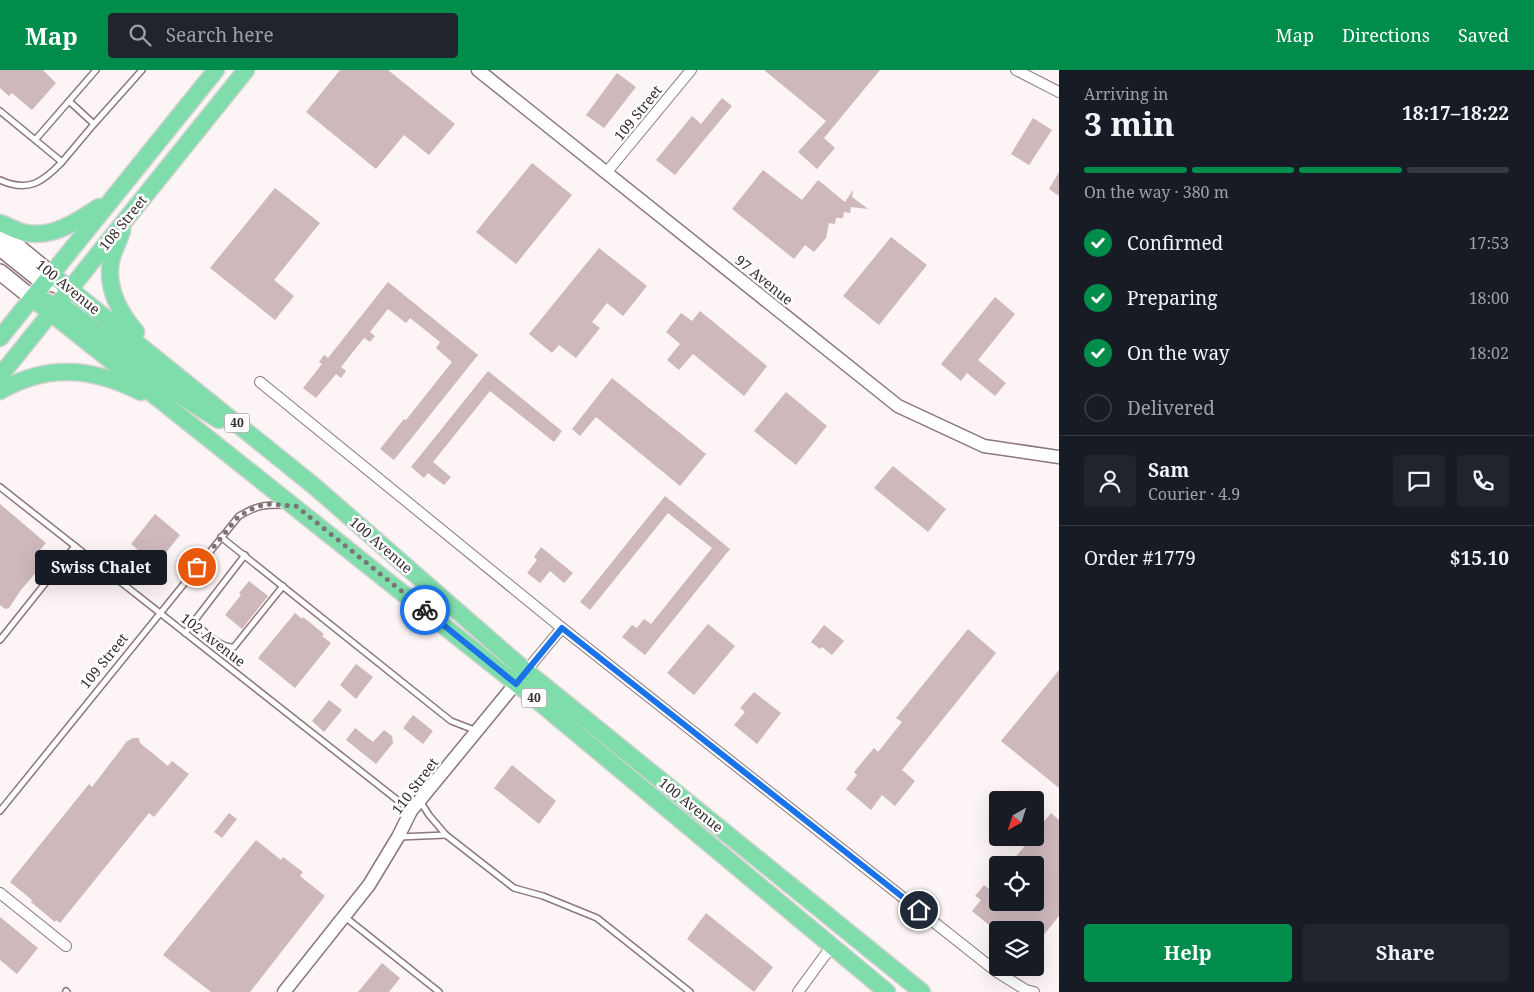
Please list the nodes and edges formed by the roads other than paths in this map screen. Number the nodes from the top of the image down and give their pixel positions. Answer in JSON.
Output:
{"nodes":[{"id":1,"x":96,"y":70,"type":"edge"},
{"id":2,"x":142,"y":70,"type":"edge"},
{"id":3,"x":216,"y":70,"type":"edge"},
{"id":4,"x":246,"y":70,"type":"edge"},
{"id":5,"x":478,"y":70,"type":"edge"},
{"id":6,"x":691,"y":70,"type":"edge"},
{"id":7,"x":1016,"y":70,"type":"edge"},
{"id":8,"x":1059,"y":92,"type":"edge"},
{"id":9,"x":69,"y":101,"type":"junction"},
{"id":10,"x":0,"y":110,"type":"edge"},
{"id":11,"x":94,"y":124,"type":"junction"},
{"id":12,"x":36,"y":139,"type":"junction"},
{"id":13,"x":62,"y":162,"type":"junction"},
{"id":14,"x":606,"y":173,"type":"junction"},
{"id":15,"x":0,"y":180,"type":"edge"},
{"id":16,"x":112,"y":199,"type":"junction"},
{"id":17,"x":130,"y":214,"type":"junction"},
{"id":18,"x":0,"y":223,"type":"edge"},
{"id":19,"x":0,"y":232,"type":"edge"},
{"id":20,"x":0,"y":248,"type":"edge"},
{"id":21,"x":0,"y":272,"type":"edge"},
{"id":22,"x":48,"y":278,"type":"junction"},
{"id":23,"x":70,"y":288,"type":"junction"},
{"id":24,"x":32,"y":298,"type":"junction"},
{"id":25,"x":54,"y":308,"type":"junction"},
{"id":26,"x":0,"y":338,"type":"edge"},
{"id":27,"x":160,"y":361,"type":"junction"},
{"id":28,"x":0,"y":376,"type":"edge"},
{"id":29,"x":260,"y":382,"type":"dead end"},
{"id":30,"x":0,"y":391,"type":"edge"},
{"id":31,"x":176,"y":411,"type":"junction"},
{"id":32,"x":1059,"y":457,"type":"edge"},
{"id":33,"x":314,"y":486,"type":"junction"},
{"id":34,"x":0,"y":487,"type":"edge"},
{"id":35,"x":296,"y":506,"type":"junction"},
{"id":36,"x":221,"y":537,"type":"junction"},
{"id":37,"x":75,"y":546,"type":"junction"},
{"id":38,"x":245,"y":556,"type":"junction"},
{"id":39,"x":283,"y":586,"type":"junction"},
{"id":40,"x":160,"y":613,"type":"junction"},
{"id":41,"x":193,"y":622,"type":"junction"},
{"id":42,"x":562,"y":628,"type":"junction"},
{"id":43,"x":185,"y":633,"type":"junction"},
{"id":44,"x":0,"y":640,"type":"edge"},
{"id":45,"x":521,"y":677,"type":"junction"},
{"id":46,"x":477,"y":732,"type":"junction"},
{"id":47,"x":420,"y":800,"type":"junction"},
{"id":48,"x":0,"y":811,"type":"edge"},
{"id":49,"x":411,"y":812,"type":"junction"},
{"id":50,"x":446,"y":835,"type":"junction"},
{"id":51,"x":398,"y":837,"type":"junction"},
{"id":52,"x":0,"y":893,"type":"edge"},
{"id":53,"x":344,"y":916,"type":"junction"},
{"id":54,"x":66,"y":946,"type":"dead end"},
{"id":55,"x":831,"y":947,"type":"junction"},
{"id":56,"x":284,"y":992,"type":"edge"},
{"id":57,"x":439,"y":992,"type":"edge"},
{"id":58,"x":690,"y":992,"type":"edge"},
{"id":59,"x":798,"y":992,"type":"edge"},
{"id":60,"x":887,"y":992,"type":"edge"},
{"id":61,"x":922,"y":992,"type":"edge"},
{"id":62,"x":1034,"y":992,"type":"edge"}],
"edges":[{"from":1,"to":9,"type":"lane"},
{"from":2,"to":11,"type":"lane"},
{"from":3,"to":16,"type":"main road","name":"108 Street"},
{"from":4,"to":17,"type":"main road","name":"108 Street"},
{"from":5,"to":14,"type":"street","name":"97 Avenue"},
{"from":6,"to":14,"type":"street","name":"109 Street"},
{"from":7,"to":8,"type":"street"},
{"from":9,"to":11,"type":"lane"},
{"from":9,"to":12,"type":"lane"},
{"from":10,"to":12,"type":"lane"},
{"from":11,"to":13,"type":"lane"},
{"from":12,"to":13,"type":"lane"},
{"from":13,"to":15,"type":"lane"},
{"from":14,"to":32,"type":"street","name":"97 Avenue"},
{"from":16,"to":18,"type":"main road"},
{"from":16,"to":22,"type":"main road","name":"108 Street"},
{"from":17,"to":23,"type":"main road","name":"108 Street"},
{"from":17,"to":27,"type":"main road"},
{"from":19,"to":22,"type":"main road","name":"100 Avenue"},
{"from":20,"to":22,"type":"main road"},
{"from":21,"to":24,"type":"main road","name":"100 Avenue"},
{"from":22,"to":23,"type":"main road","name":"100 Avenue"},
{"from":22,"to":24,"type":"main road","name":"108 Street"},
{"from":23,"to":25,"type":"main road","name":"108 Street"},
{"from":23,"to":27,"type":"main road","name":"100 Avenue"},
{"from":24,"to":25,"type":"main road","name":"100 Avenue","number":"40"},
{"from":24,"to":26,"type":"main road","name":"108 Street"},
{"from":25,"to":28,"type":"main road","name":"108 Street"},
{"from":25,"to":31,"type":"main road","name":"100 Avenue","number":"40"},
{"from":25,"to":33,"type":"main road"},
{"from":27,"to":33,"type":"main road","name":"100 Avenue","number":"40"},
{"from":29,"to":42,"type":"street"},
{"from":30,"to":31,"type":"main road"},
{"from":31,"to":35,"type":"main road","name":"100 Avenue","number":"40"},
{"from":33,"to":45,"type":"main road","name":"100 Avenue","number":"40"},
{"from":34,"to":37,"type":"lane","name":"102 Avenue"},
{"from":35,"to":36,"type":"lane","name":"109 Street"},
{"from":35,"to":45,"type":"main road","name":"100 Avenue","number":"40"},
{"from":36,"to":38,"type":"lane"},
{"from":36,"to":40,"type":"lane","name":"109 Street"},
{"from":37,"to":40,"type":"lane","name":"102 Avenue"},
{"from":37,"to":44,"type":"lane"},
{"from":38,"to":39,"type":"lane"},
{"from":38,"to":41,"type":"lane"},
{"from":39,"to":41,"type":"lane"},
{"from":39,"to":46,"type":"lane"},
{"from":40,"to":43,"type":"lane","name":"102 Avenue"},
{"from":40,"to":48,"type":"lane","name":"109 Street"},
{"from":41,"to":43,"type":"lane"},
{"from":42,"to":45,"type":"street","name":"110 Street"},
{"from":42,"to":62,"type":"street"},
{"from":43,"to":49,"type":"lane","name":"102 Avenue"},
{"from":45,"to":46,"type":"street","name":"110 Street"},
{"from":45,"to":55,"type":"main road","name":"100 Avenue","number":"40"},
{"from":45,"to":61,"type":"main road","name":"100 Avenue","number":"40"},
{"from":46,"to":47,"type":"street","name":"110 Street"},
{"from":47,"to":49,"type":"street","name":"110 Street"},
{"from":47,"to":50,"type":"lane"},
{"from":49,"to":51,"type":"street","name":"110 Street"},
{"from":50,"to":51,"type":"lane"},
{"from":50,"to":58,"type":"lane"},
{"from":51,"to":53,"type":"street","name":"110 Street"},
{"from":52,"to":54,"type":"street"},
{"from":53,"to":56,"type":"street","name":"110 Street"},
{"from":53,"to":57,"type":"lane"},
{"from":55,"to":59,"type":"street"},
{"from":55,"to":60,"type":"main road","name":"100 Avenue","number":"40"}]}
